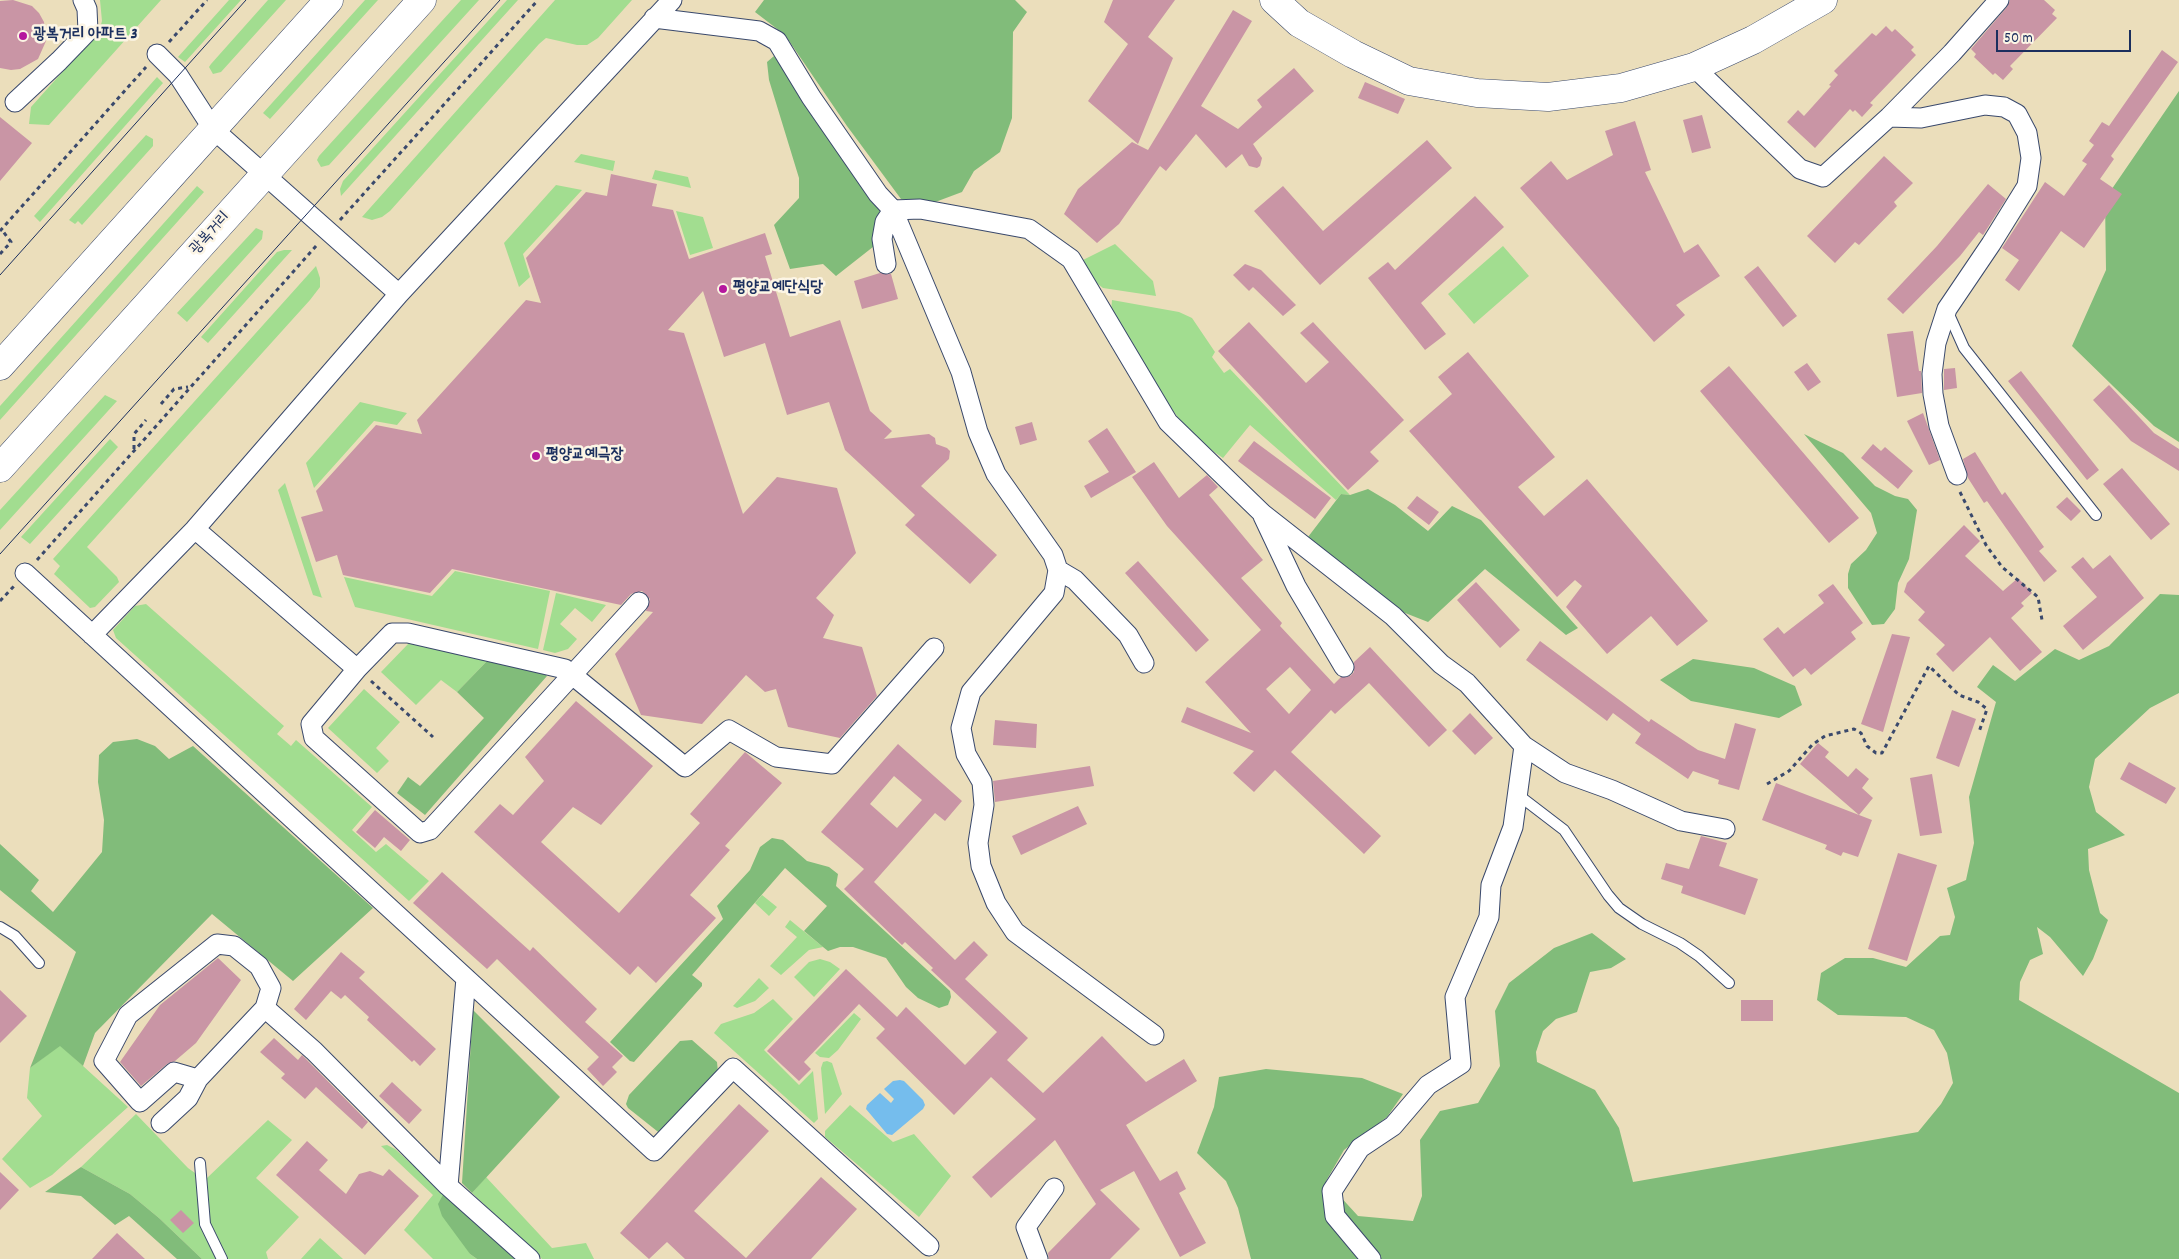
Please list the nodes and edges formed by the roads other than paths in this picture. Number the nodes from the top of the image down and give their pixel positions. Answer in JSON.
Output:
{"nodes":[{"id":1,"x":83,"y":0,"type":"edge"},
{"id":2,"x":328,"y":0,"type":"edge"},
{"id":3,"x":422,"y":0,"type":"edge"},
{"id":4,"x":672,"y":0,"type":"edge"},
{"id":5,"x":1274,"y":0,"type":"edge"},
{"id":6,"x":1823,"y":0,"type":"edge"},
{"id":7,"x":1999,"y":0,"type":"edge"},
{"id":8,"x":654,"y":18,"type":"junction"},
{"id":9,"x":157,"y":54,"type":"road end"},
{"id":10,"x":1694,"y":67,"type":"junction"},
{"id":11,"x":15,"y":102,"type":"dead end"},
{"id":12,"x":1888,"y":117,"type":"junction"},
{"id":13,"x":213,"y":129,"type":"junction"},
{"id":14,"x":264,"y":174,"type":"junction"},
{"id":15,"x":893,"y":210,"type":"junction"},
{"id":16,"x":886,"y":264,"type":"dead end"},
{"id":17,"x":399,"y":294,"type":"junction"},
{"id":18,"x":1947,"y":309,"type":"junction"},
{"id":19,"x":0,"y":366,"type":"edge"},
{"id":20,"x":0,"y":468,"type":"edge"},
{"id":21,"x":1957,"y":475,"type":"road end"},
{"id":22,"x":1263,"y":514,"type":"junction"},
{"id":23,"x":2096,"y":515,"type":"dead end"},
{"id":24,"x":195,"y":529,"type":"junction"},
{"id":25,"x":1058,"y":570,"type":"junction"},
{"id":26,"x":25,"y":574,"type":"road end"},
{"id":27,"x":639,"y":602,"type":"dead end"},
{"id":28,"x":92,"y":635,"type":"junction"},
{"id":29,"x":934,"y":648,"type":"dead end"},
{"id":30,"x":1144,"y":663,"type":"dead end"},
{"id":31,"x":1344,"y":668,"type":"dead end"},
{"id":32,"x":357,"y":669,"type":"junction"},
{"id":33,"x":573,"y":676,"type":"junction"},
{"id":34,"x":1524,"y":746,"type":"junction"},
{"id":35,"x":1517,"y":794,"type":"junction"},
{"id":36,"x":1725,"y":830,"type":"dead end"},
{"id":37,"x":0,"y":927,"type":"edge"},
{"id":38,"x":38,"y":963,"type":"dead end"},
{"id":39,"x":466,"y":978,"type":"junction"},
{"id":40,"x":1729,"y":983,"type":"dead end"},
{"id":41,"x":265,"y":1008,"type":"junction"},
{"id":42,"x":1154,"y":1034,"type":"dead end"},
{"id":43,"x":198,"y":1079,"type":"junction"},
{"id":44,"x":161,"y":1123,"type":"dead end"},
{"id":45,"x":200,"y":1163,"type":"dead end"},
{"id":46,"x":448,"y":1186,"type":"junction"},
{"id":47,"x":1054,"y":1188,"type":"dead end"},
{"id":48,"x":929,"y":1246,"type":"dead end"},
{"id":49,"x":222,"y":1259,"type":"edge"},
{"id":50,"x":530,"y":1259,"type":"edge"},
{"id":51,"x":1038,"y":1259,"type":"edge"},
{"id":52,"x":1371,"y":1259,"type":"edge"}],
"edges":[{"from":1,"to":11,"type":"street"},
{"from":2,"to":13,"type":"main road"},
{"from":3,"to":14,"type":"main road","name":"광복거리"},
{"from":4,"to":8,"type":"street"},
{"from":5,"to":10,"type":"main road"},
{"from":6,"to":10,"type":"main road"},
{"from":7,"to":12,"type":"street"},
{"from":8,"to":15,"type":"street"},
{"from":8,"to":17,"type":"street"},
{"from":9,"to":13,"type":"street"},
{"from":10,"to":12,"type":"street"},
{"from":12,"to":18,"type":"street"},
{"from":13,"to":14,"type":"street"},
{"from":13,"to":19,"type":"main road"},
{"from":14,"to":17,"type":"street"},
{"from":14,"to":20,"type":"main road","name":"광복거리"},
{"from":15,"to":16,"type":"street"},
{"from":15,"to":22,"type":"street"},
{"from":15,"to":25,"type":"street"},
{"from":17,"to":24,"type":"street"},
{"from":18,"to":21,"type":"street"},
{"from":18,"to":23,"type":"lane"},
{"from":22,"to":31,"type":"street"},
{"from":22,"to":34,"type":"street"},
{"from":24,"to":28,"type":"street"},
{"from":24,"to":32,"type":"street"},
{"from":25,"to":30,"type":"street"},
{"from":25,"to":42,"type":"street"},
{"from":26,"to":28,"type":"street"},
{"from":27,"to":33,"type":"street"},
{"from":28,"to":39,"type":"street"},
{"from":29,"to":33,"type":"street"},
{"from":32,"to":33,"type":"street"},
{"from":32,"to":33,"type":"street"},
{"from":34,"to":35,"type":"street"},
{"from":34,"to":36,"type":"street"},
{"from":35,"to":40,"type":"lane"},
{"from":35,"to":52,"type":"street"},
{"from":37,"to":38,"type":"lane"},
{"from":39,"to":46,"type":"street"},
{"from":39,"to":48,"type":"street"},
{"from":41,"to":43,"type":"street"},
{"from":41,"to":43,"type":"street"},
{"from":41,"to":46,"type":"street"},
{"from":43,"to":44,"type":"street"},
{"from":45,"to":49,"type":"lane"},
{"from":46,"to":50,"type":"street"},
{"from":47,"to":51,"type":"street"}]}
